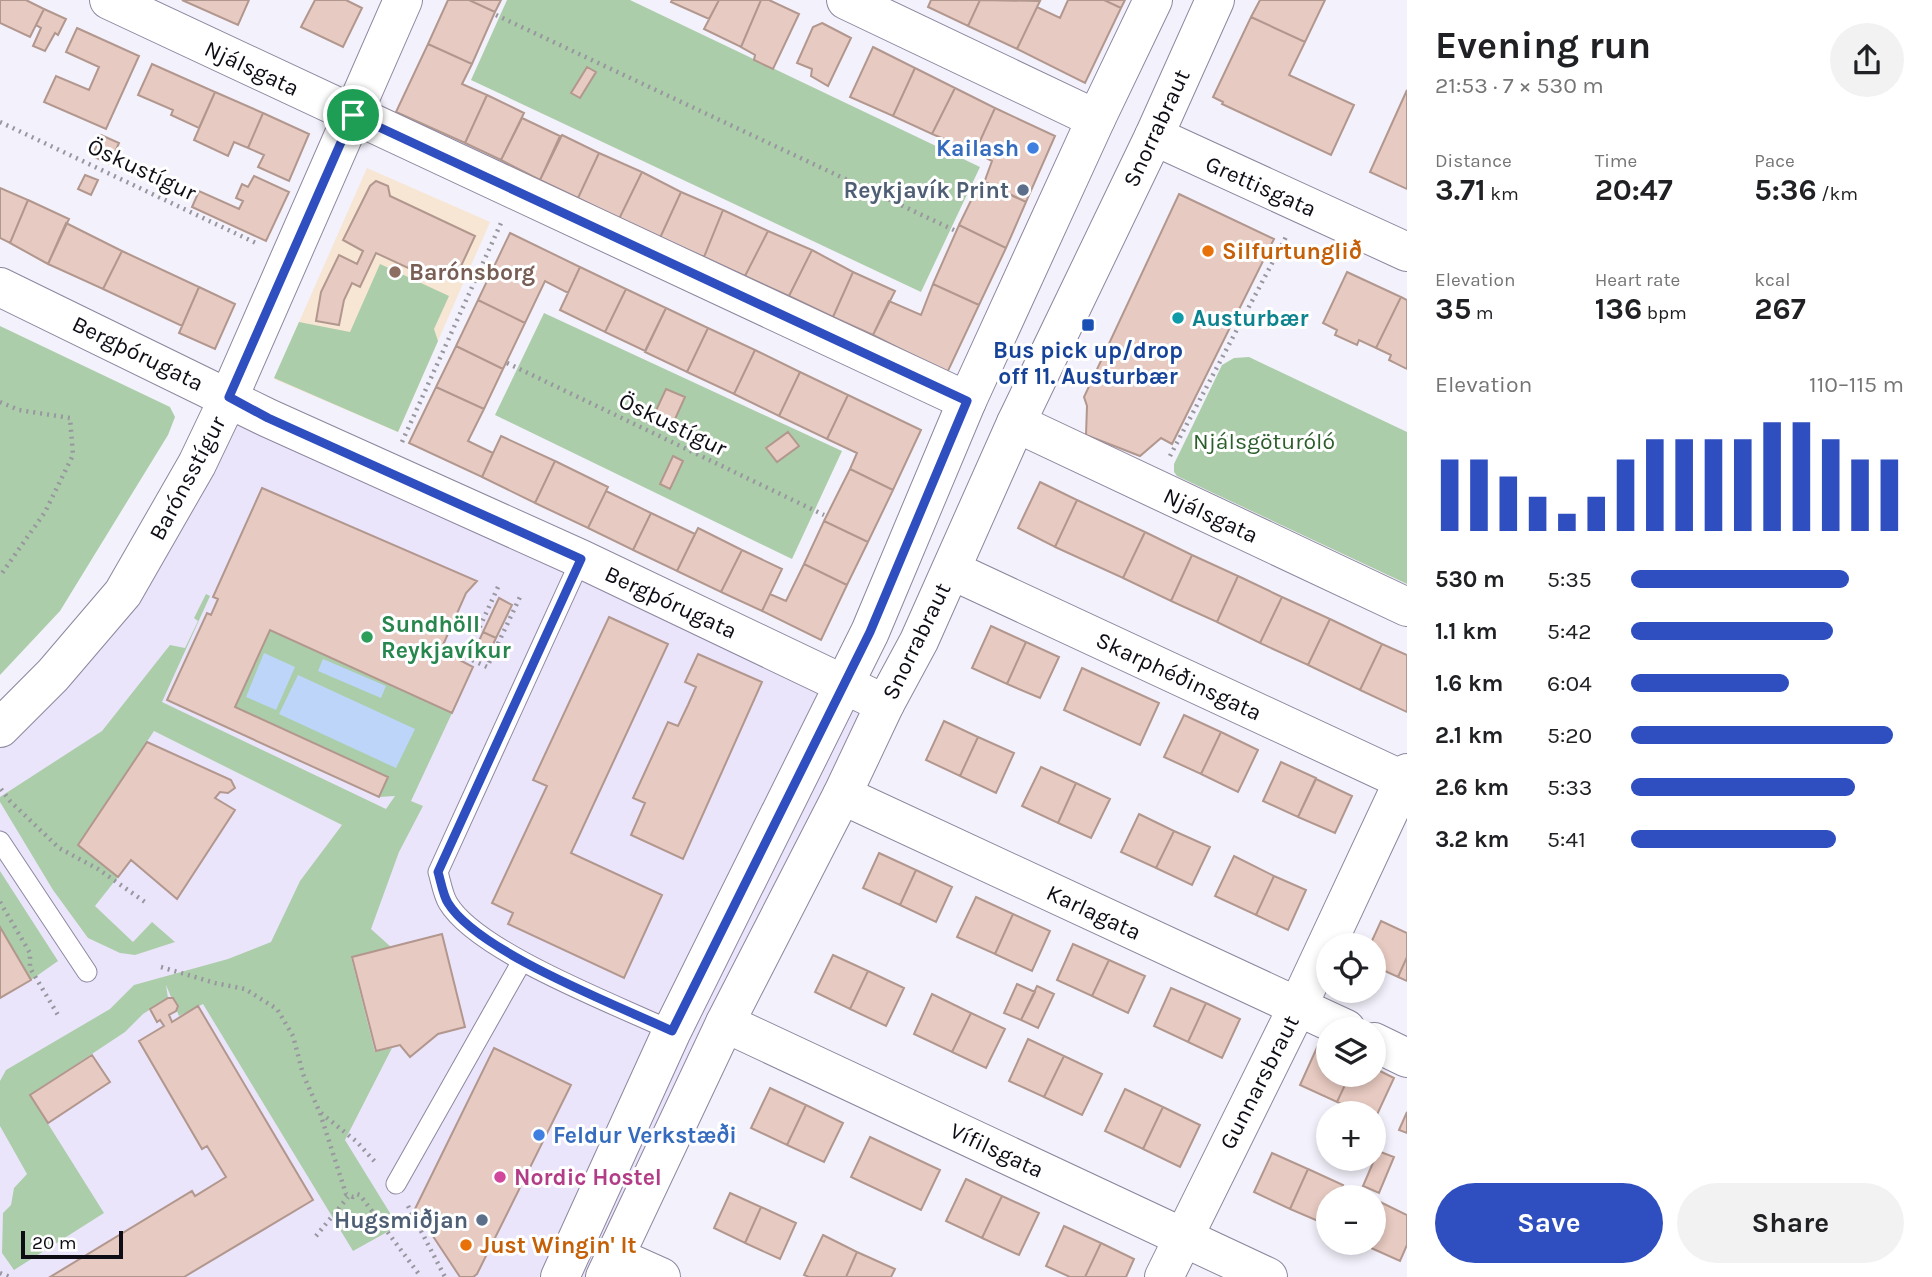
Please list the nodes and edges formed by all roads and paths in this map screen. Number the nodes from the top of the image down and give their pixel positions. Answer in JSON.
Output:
{"nodes":[{"id":1,"x":109,"y":0,"type":"edge"},
{"id":2,"x":403,"y":0,"type":"edge"},
{"id":3,"x":846,"y":0,"type":"edge"},
{"id":4,"x":1153,"y":0,"type":"edge"},
{"id":5,"x":1215,"y":0,"type":"edge"},
{"id":6,"x":496,"y":15,"type":"dead end"},
{"id":7,"x":353,"y":115,"type":"junction"},
{"id":8,"x":1096,"y":119,"type":"junction"},
{"id":9,"x":0,"y":122,"type":"edge"},
{"id":10,"x":1154,"y":136,"type":"junction"},
{"id":11,"x":516,"y":190,"type":"junction"},
{"id":12,"x":1303,"y":205,"type":"junction"},
{"id":13,"x":956,"y":231,"type":"dead end"},
{"id":14,"x":268,"y":248,"type":"dead end"},
{"id":15,"x":1407,"y":252,"type":"edge"},
{"id":16,"x":0,"y":287,"type":"edge"},
{"id":17,"x":507,"y":363,"type":"dead end"},
{"id":18,"x":229,"y":397,"type":"junction"},
{"id":19,"x":967,"y":401,"type":"junction"},
{"id":20,"x":0,"y":402,"type":"edge"},
{"id":21,"x":1016,"y":423,"type":"junction"},
{"id":22,"x":389,"y":471,"type":"junction"},
{"id":23,"x":1153,"y":488,"type":"junction"},
{"id":24,"x":824,"y":515,"type":"dead end"},
{"id":25,"x":581,"y":559,"type":"junction"},
{"id":26,"x":951,"y":570,"type":"junction"},
{"id":27,"x":0,"y":576,"type":"edge"},
{"id":28,"x":498,"y":587,"type":"dead end"},
{"id":29,"x":520,"y":597,"type":"dead end"},
{"id":30,"x":1407,"y":607,"type":"edge"},
{"id":31,"x":845,"y":684,"type":"junction"},
{"id":32,"x":885,"y":704,"type":"junction"},
{"id":33,"x":0,"y":728,"type":"edge"},
{"id":34,"x":1406,"y":779,"type":"edge"},
{"id":35,"x":1,"y":789,"type":"edge"},
{"id":36,"x":842,"y":795,"type":"junction"},
{"id":37,"x":0,"y":841,"type":"edge"},
{"id":38,"x":0,"y":902,"type":"edge"},
{"id":39,"x":145,"y":902,"type":"dead end"},
{"id":40,"x":522,"y":961,"type":"junction"},
{"id":41,"x":161,"y":967,"type":"dead end"},
{"id":42,"x":87,"y":972,"type":"dead end"},
{"id":43,"x":1298,"y":1006,"type":"junction"},
{"id":44,"x":58,"y":1015,"type":"dead end"},
{"id":45,"x":1321,"y":1017,"type":"edge"},
{"id":46,"x":725,"y":1023,"type":"junction"},
{"id":47,"x":672,"y":1031,"type":"junction"},
{"id":48,"x":1386,"y":1048,"type":"edge"},
{"id":49,"x":1407,"y":1058,"type":"edge"},
{"id":50,"x":320,"y":1112,"type":"junction"},
{"id":51,"x":396,"y":1184,"type":"junction"},
{"id":52,"x":348,"y":1197,"type":"junction"},
{"id":53,"x":316,"y":1236,"type":"dead end"},
{"id":54,"x":1181,"y":1237,"type":"junction"},
{"id":55,"x":610,"y":1266,"type":"edge"},
{"id":56,"x":0,"y":1273,"type":"edge"},
{"id":57,"x":10,"y":1277,"type":"edge"},
{"id":58,"x":421,"y":1277,"type":"edge"},
{"id":59,"x":445,"y":1277,"type":"edge"},
{"id":60,"x":560,"y":1277,"type":"edge"},
{"id":61,"x":661,"y":1277,"type":"edge"},
{"id":62,"x":1164,"y":1277,"type":"edge"},
{"id":63,"x":1268,"y":1277,"type":"edge"}],
"edges":[{"from":1,"to":7,"type":"street","name":"Njálsgata"},
{"from":2,"to":7,"type":"street","name":"Barónsstígur"},
{"from":3,"to":8,"type":"street"},
{"from":4,"to":8,"type":"street","name":"Snorrabraut"},
{"from":5,"to":10,"type":"street","name":"Snorrabraut"},
{"from":6,"to":13,"type":"path"},
{"from":7,"to":11,"type":"street","name":"Njálsgata"},
{"from":7,"to":18,"type":"street","name":"Barónsstígur"},
{"from":8,"to":19,"type":"street","name":"Snorrabraut"},
{"from":9,"to":14,"type":"path","name":"Öskustígur"},
{"from":10,"to":12,"type":"street","name":"Grettisgata"},
{"from":10,"to":21,"type":"street","name":"Snorrabraut"},
{"from":11,"to":19,"type":"street","name":"Njálsgata"},
{"from":11,"to":22,"type":"path"},
{"from":12,"to":15,"type":"street","name":"Grettisgata"},
{"from":12,"to":23,"type":"path"},
{"from":16,"to":18,"type":"street","name":"Bergþórugata"},
{"from":17,"to":24,"type":"path","name":"Öskustígur"},
{"from":18,"to":22,"type":"street","name":"Bergþórugata"},
{"from":18,"to":33,"type":"street","name":"Barónsstígur"},
{"from":19,"to":31,"type":"street","name":"Snorrabraut"},
{"from":20,"to":27,"type":"path"},
{"from":21,"to":23,"type":"street","name":"Njálsgata"},
{"from":21,"to":26,"type":"street","name":"Snorrabraut"},
{"from":22,"to":25,"type":"street","name":"Bergþórugata"},
{"from":23,"to":30,"type":"street","name":"Njálsgata"},
{"from":25,"to":31,"type":"street","name":"Bergþórugata"},
{"from":25,"to":40,"type":"lane"},
{"from":26,"to":32,"type":"street","name":"Snorrabraut"},
{"from":26,"to":34,"type":"street","name":"Skarphéðinsgata"},
{"from":28,"to":29,"type":"path"},
{"from":31,"to":32,"type":"street","name":"Bergþórugata"},
{"from":31,"to":47,"type":"street","name":"Snorrabraut"},
{"from":32,"to":36,"type":"street","name":"Snorrabraut"},
{"from":34,"to":43,"type":"street","name":"Gunnarsbraut"},
{"from":35,"to":39,"type":"path"},
{"from":36,"to":43,"type":"street","name":"Karlagata"},
{"from":36,"to":46,"type":"street","name":"Snorrabraut"},
{"from":37,"to":42,"type":"lane"},
{"from":38,"to":44,"type":"path"},
{"from":40,"to":47,"type":"lane"},
{"from":40,"to":51,"type":"lane"},
{"from":41,"to":50,"type":"path"},
{"from":43,"to":45,"type":"street","name":"Karlagata"},
{"from":43,"to":54,"type":"street","name":"Gunnarsbraut"},
{"from":46,"to":54,"type":"street","name":"Vífilsgata"},
{"from":46,"to":55,"type":"street","name":"Snorrabraut"},
{"from":47,"to":60,"type":"street","name":"Snorrabraut"},
{"from":48,"to":49,"type":"street"},
{"from":50,"to":51,"type":"path"},
{"from":50,"to":52,"type":"path"},
{"from":51,"to":59,"type":"path"},
{"from":52,"to":53,"type":"path"},
{"from":52,"to":58,"type":"path"},
{"from":54,"to":62,"type":"street","name":"Gunnarsbraut"},
{"from":54,"to":63,"type":"street","name":"Vífilsgata"},
{"from":55,"to":61,"type":"street"},
{"from":56,"to":57,"type":"path"}]}
